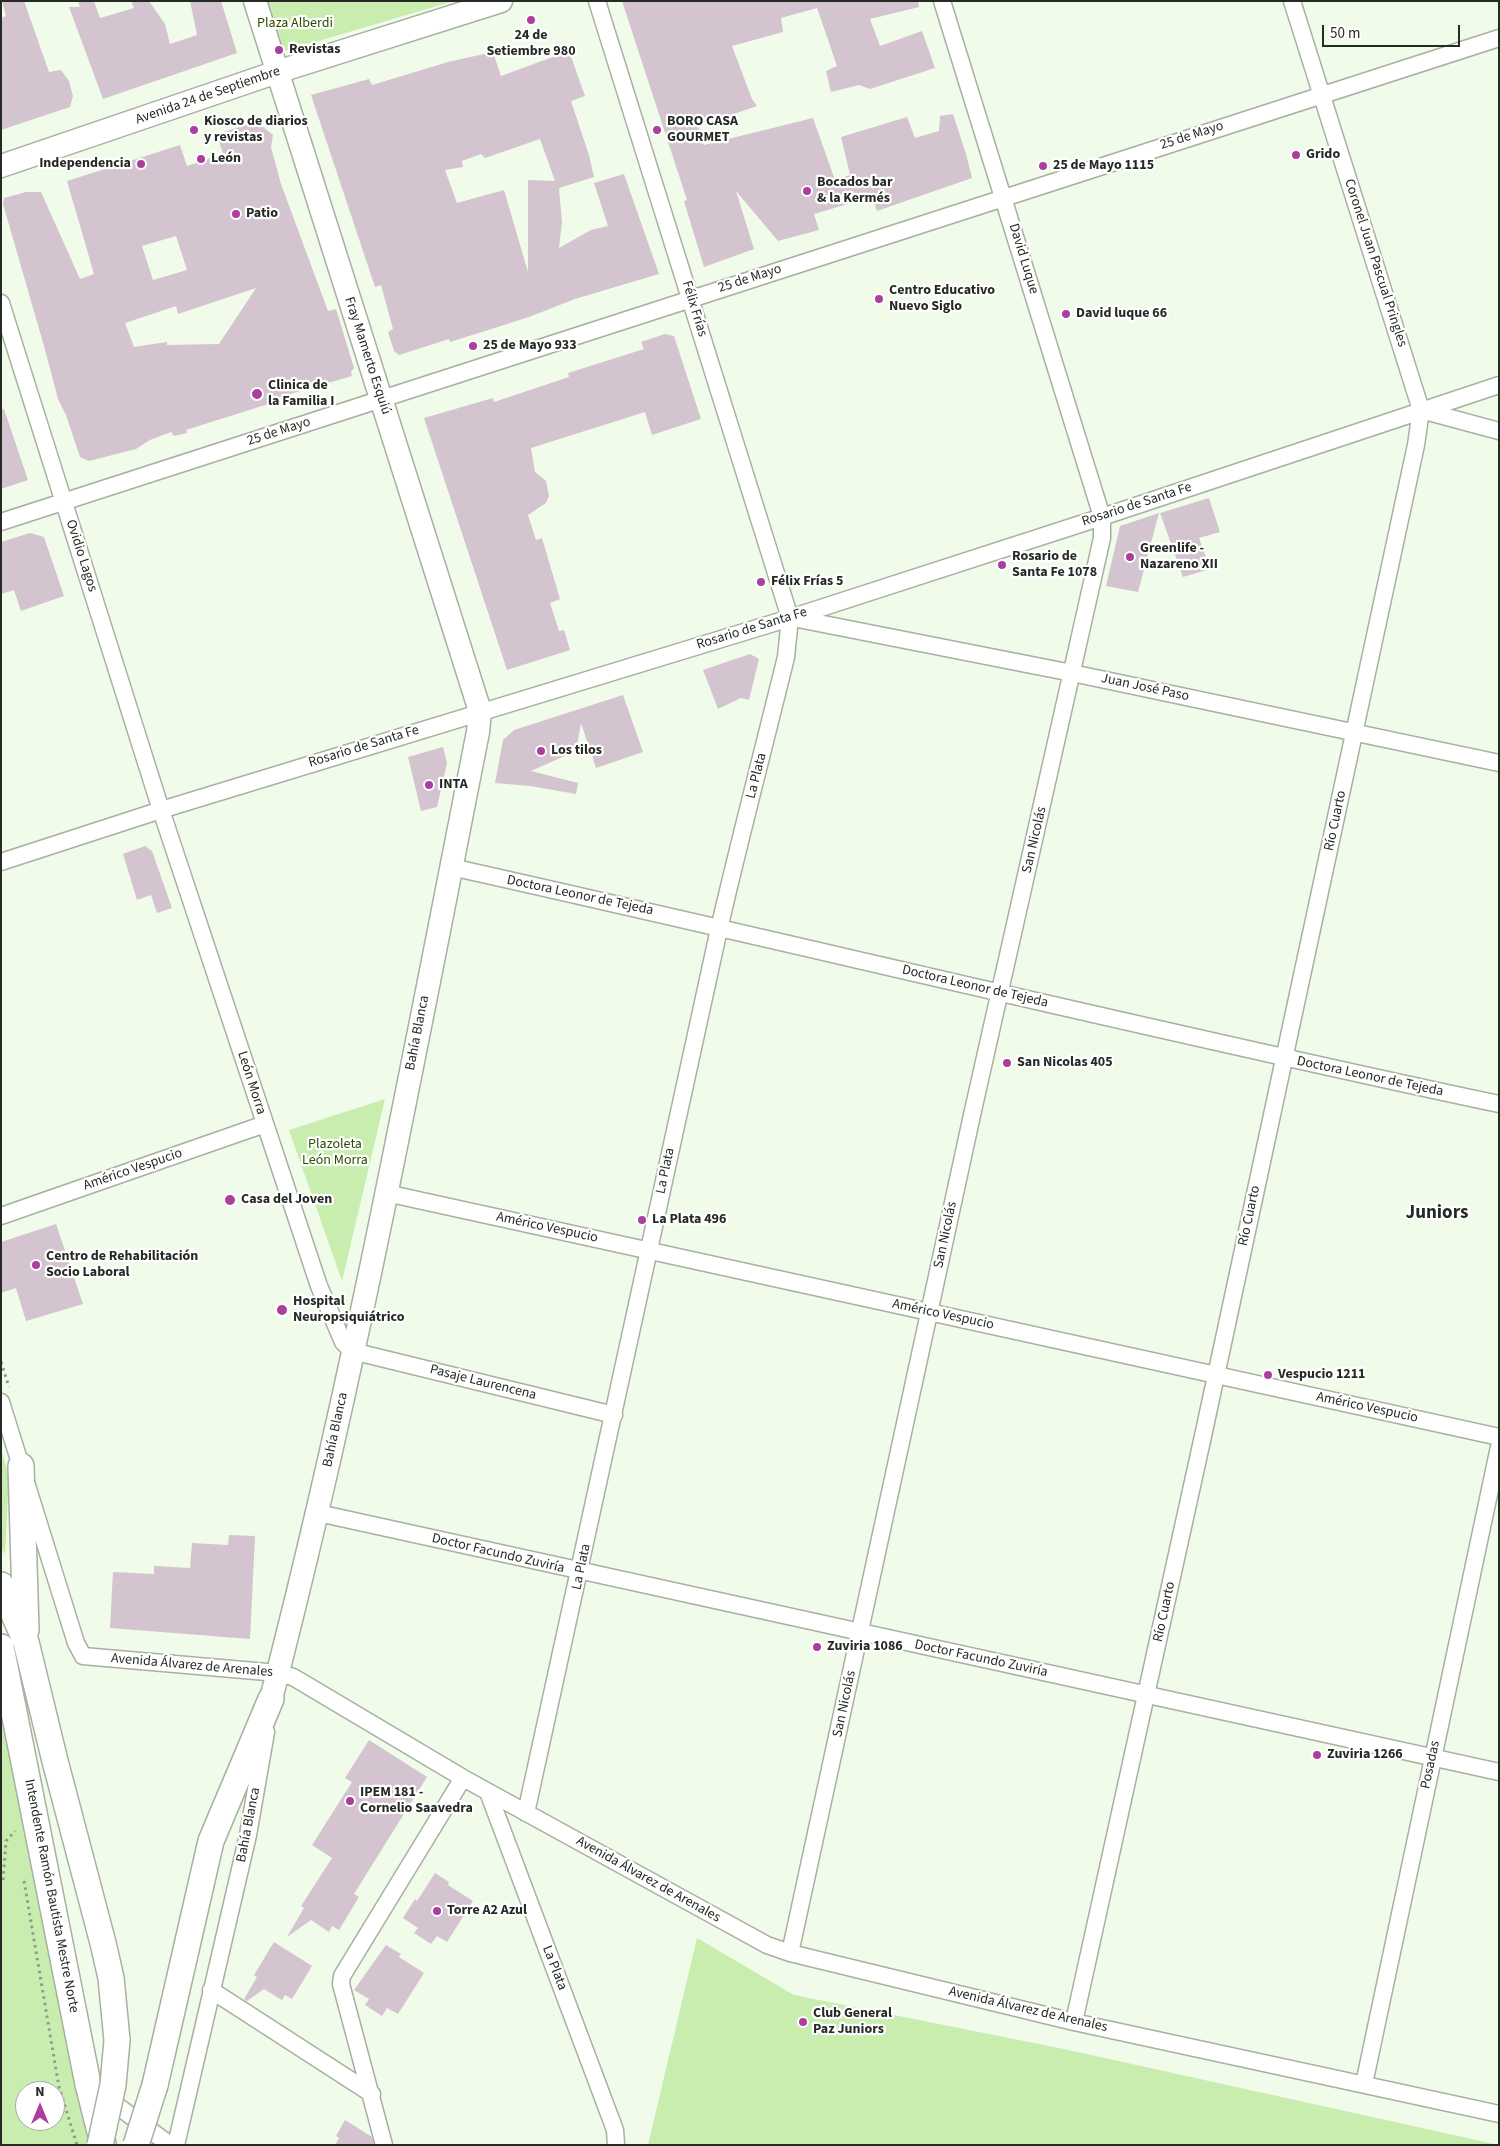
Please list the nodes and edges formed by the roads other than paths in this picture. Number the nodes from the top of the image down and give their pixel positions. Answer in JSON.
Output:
{"nodes":[{"id":1,"x":255,"y":1,"type":"edge"},
{"id":2,"x":500,"y":1,"type":"edge"},
{"id":3,"x":597,"y":1,"type":"edge"},
{"id":4,"x":942,"y":1,"type":"edge"},
{"id":5,"x":1292,"y":1,"type":"edge"},
{"id":6,"x":1499,"y":38,"type":"edge"},
{"id":7,"x":277,"y":72,"type":"junction"},
{"id":8,"x":1321,"y":95,"type":"junction"},
{"id":9,"x":1,"y":166,"type":"edge"},
{"id":10,"x":1004,"y":197,"type":"junction"},
{"id":11,"x":690,"y":299,"type":"junction"},
{"id":12,"x":1,"y":303,"type":"edge"},
{"id":13,"x":1499,"y":385,"type":"edge"},
{"id":14,"x":381,"y":399,"type":"junction"},
{"id":15,"x":1421,"y":410,"type":"junction"},
{"id":16,"x":1499,"y":431,"type":"edge"},
{"id":17,"x":63,"y":502,"type":"junction"},
{"id":18,"x":1102,"y":517,"type":"junction"},
{"id":19,"x":1,"y":522,"type":"edge"},
{"id":20,"x":790,"y":618,"type":"junction"},
{"id":21,"x":1072,"y":673,"type":"junction"},
{"id":22,"x":480,"y":711,"type":"junction"},
{"id":23,"x":1355,"y":731,"type":"junction"},
{"id":24,"x":1499,"y":763,"type":"edge"},
{"id":25,"x":161,"y":810,"type":"junction"},
{"id":26,"x":1,"y":862,"type":"edge"},
{"id":27,"x":451,"y":868,"type":"junction"},
{"id":28,"x":720,"y":927,"type":"junction"},
{"id":29,"x":1001,"y":993,"type":"junction"},
{"id":30,"x":1284,"y":1059,"type":"junction"},
{"id":31,"x":1499,"y":1104,"type":"edge"},
{"id":32,"x":265,"y":1124,"type":"junction"},
{"id":33,"x":386,"y":1192,"type":"junction"},
{"id":34,"x":1,"y":1216,"type":"edge"},
{"id":35,"x":648,"y":1250,"type":"junction"},
{"id":36,"x":929,"y":1312,"type":"junction"},
{"id":37,"x":352,"y":1351,"type":"junction"},
{"id":38,"x":1216,"y":1375,"type":"junction"},
{"id":39,"x":1,"y":1402,"type":"edge"},
{"id":40,"x":614,"y":1415,"type":"junction"},
{"id":41,"x":1499,"y":1437,"type":"edge"},
{"id":42,"x":1499,"y":1447,"type":"edge"},
{"id":43,"x":21,"y":1466,"type":"junction"},
{"id":44,"x":318,"y":1513,"type":"junction"},
{"id":45,"x":581,"y":1572,"type":"junction"},
{"id":46,"x":1,"y":1585,"type":"edge"},
{"id":47,"x":860,"y":1633,"type":"junction"},
{"id":48,"x":26,"y":1642,"type":"junction"},
{"id":49,"x":1,"y":1647,"type":"edge"},
{"id":50,"x":278,"y":1673,"type":"junction"},
{"id":51,"x":1147,"y":1695,"type":"junction"},
{"id":52,"x":271,"y":1699,"type":"junction"},
{"id":53,"x":1433,"y":1757,"type":"junction"},
{"id":54,"x":1499,"y":1772,"type":"edge"},
{"id":55,"x":463,"y":1778,"type":"junction"},
{"id":56,"x":488,"y":1792,"type":"junction"},
{"id":57,"x":526,"y":1814,"type":"junction"},
{"id":58,"x":790,"y":1953,"type":"junction"},
{"id":59,"x":211,"y":1990,"type":"junction"},
{"id":60,"x":1074,"y":2022,"type":"junction"},
{"id":61,"x":88,"y":2084,"type":"junction"},
{"id":62,"x":1364,"y":2084,"type":"junction"},
{"id":63,"x":372,"y":2094,"type":"junction"},
{"id":64,"x":1499,"y":2114,"type":"edge"},
{"id":65,"x":101,"y":2145,"type":"edge"},
{"id":66,"x":136,"y":2145,"type":"edge"},
{"id":67,"x":170,"y":2145,"type":"edge"},
{"id":68,"x":176,"y":2145,"type":"edge"},
{"id":69,"x":384,"y":2145,"type":"edge"},
{"id":70,"x":616,"y":2145,"type":"edge"}],
"edges":[{"from":1,"to":7,"type":"street","name":"Fray Mamerto Esquiú"},
{"from":2,"to":7,"type":"street","name":"Avenida 24 de Septiembre"},
{"from":3,"to":11,"type":"street","name":"Félix Frías"},
{"from":4,"to":10,"type":"street","name":"David Luque"},
{"from":5,"to":8,"type":"street","name":"Coronel Juan Pascual Pringles"},
{"from":6,"to":8,"type":"street","name":"25 de Mayo"},
{"from":7,"to":9,"type":"street","name":"Avenida 24 de Septiembre"},
{"from":7,"to":14,"type":"street","name":"Fray Mamerto Esquiú"},
{"from":8,"to":10,"type":"street","name":"25 de Mayo"},
{"from":8,"to":15,"type":"street","name":"Coronel Juan Pascual Pringles"},
{"from":10,"to":11,"type":"street","name":"25 de Mayo"},
{"from":10,"to":18,"type":"street","name":"David Luque"},
{"from":11,"to":14,"type":"street","name":"25 de Mayo"},
{"from":11,"to":20,"type":"street","name":"Félix Frías"},
{"from":12,"to":17,"type":"street","name":"Ovidio Lagos"},
{"from":13,"to":15,"type":"street","name":"Rosario de Santa Fe"},
{"from":14,"to":17,"type":"street","name":"25 de Mayo"},
{"from":14,"to":22,"type":"street","name":"Fray Mamerto Esquiú"},
{"from":15,"to":16,"type":"street"},
{"from":15,"to":18,"type":"street","name":"Rosario de Santa Fe"},
{"from":15,"to":23,"type":"street","name":"Río Cuarto"},
{"from":17,"to":19,"type":"street","name":"25 de Mayo"},
{"from":17,"to":25,"type":"street","name":"Ovidio Lagos"},
{"from":18,"to":20,"type":"street","name":"Rosario de Santa Fe"},
{"from":18,"to":21,"type":"street","name":"San Nicolás"},
{"from":20,"to":21,"type":"street","name":"Juan José Paso"},
{"from":20,"to":22,"type":"street","name":"Rosario de Santa Fe"},
{"from":20,"to":28,"type":"street","name":"La Plata"},
{"from":21,"to":23,"type":"street","name":"Juan José Paso"},
{"from":21,"to":29,"type":"street","name":"San Nicolás"},
{"from":22,"to":25,"type":"street","name":"Rosario de Santa Fe"},
{"from":22,"to":27,"type":"street","name":"Bahía Blanca"},
{"from":23,"to":24,"type":"street","name":"Juan José Paso"},
{"from":23,"to":30,"type":"street","name":"Río Cuarto"},
{"from":25,"to":26,"type":"street","name":"Rosario de Santa Fe"},
{"from":25,"to":32,"type":"street","name":"León Morra"},
{"from":27,"to":28,"type":"street","name":"Doctora Leonor de Tejeda"},
{"from":27,"to":33,"type":"street","name":"Bahía Blanca"},
{"from":28,"to":29,"type":"street","name":"Doctora Leonor de Tejeda"},
{"from":28,"to":35,"type":"street","name":"La Plata"},
{"from":29,"to":30,"type":"street","name":"Doctora Leonor de Tejeda"},
{"from":29,"to":36,"type":"street","name":"San Nicolás"},
{"from":30,"to":31,"type":"street","name":"Doctora Leonor de Tejeda"},
{"from":30,"to":38,"type":"street","name":"Río Cuarto"},
{"from":32,"to":34,"type":"street","name":"Américo Vespucio"},
{"from":32,"to":37,"type":"street","name":"León Morra"},
{"from":33,"to":35,"type":"street","name":"Américo Vespucio"},
{"from":33,"to":37,"type":"street","name":"Bahía Blanca"},
{"from":35,"to":36,"type":"street","name":"Américo Vespucio"},
{"from":35,"to":40,"type":"street","name":"La Plata"},
{"from":36,"to":38,"type":"street","name":"Américo Vespucio"},
{"from":36,"to":47,"type":"street","name":"San Nicolás"},
{"from":37,"to":40,"type":"street","name":"Pasaje Laurencena"},
{"from":37,"to":44,"type":"street","name":"Bahía Blanca"},
{"from":38,"to":41,"type":"street","name":"Américo Vespucio"},
{"from":38,"to":51,"type":"street","name":"Río Cuarto"},
{"from":39,"to":43,"type":"street","name":"Avenida Álvarez de Arenales"},
{"from":40,"to":45,"type":"street","name":"La Plata"},
{"from":42,"to":53,"type":"street","name":"Posadas"},
{"from":43,"to":48,"type":"main road"},
{"from":43,"to":50,"type":"street","name":"Avenida Álvarez de Arenales"},
{"from":44,"to":45,"type":"street","name":"Doctor Facundo Zuviría"},
{"from":44,"to":50,"type":"street","name":"Bahía Blanca"},
{"from":45,"to":47,"type":"street","name":"Doctor Facundo Zuviría"},
{"from":45,"to":57,"type":"street","name":"La Plata"},
{"from":46,"to":48,"type":"main road"},
{"from":47,"to":51,"type":"street","name":"Doctor Facundo Zuviría"},
{"from":47,"to":58,"type":"street","name":"San Nicolás"},
{"from":48,"to":65,"type":"main road","bridge":true},
{"from":49,"to":61,"type":"main road","name":"Intendente Ramón Bautista Mestre Norte"},
{"from":50,"to":52,"type":"street","name":"Bahía Blanca"},
{"from":50,"to":55,"type":"street","name":"Avenida Álvarez de Arenales"},
{"from":51,"to":53,"type":"street","name":"Doctor Facundo Zuviría"},
{"from":51,"to":60,"type":"street","name":"Río Cuarto"},
{"from":52,"to":59,"type":"street","name":"Bahía Blanca"},
{"from":52,"to":66,"type":"main road","bridge":true},
{"from":53,"to":54,"type":"street","name":"Doctor Facundo Zuviría"},
{"from":53,"to":62,"type":"street","name":"Posadas"},
{"from":55,"to":56,"type":"street","name":"Avenida Álvarez de Arenales"},
{"from":55,"to":63,"type":"street"},
{"from":56,"to":57,"type":"street","name":"Avenida Álvarez de Arenales"},
{"from":56,"to":70,"type":"street","name":"La Plata"},
{"from":57,"to":58,"type":"street","name":"Avenida Álvarez de Arenales"},
{"from":58,"to":60,"type":"street","name":"Avenida Álvarez de Arenales"},
{"from":59,"to":63,"type":"street"},
{"from":59,"to":68,"type":"street","name":"Bahía Blanca"},
{"from":60,"to":62,"type":"street","name":"Avenida Álvarez de Arenales"},
{"from":61,"to":65,"type":"main road","name":"Intendente Ramón Bautista Mestre Norte"},
{"from":61,"to":67,"type":"street"},
{"from":62,"to":64,"type":"street","name":"Avenida Álvarez de Arenales"},
{"from":63,"to":69,"type":"street"}]}
